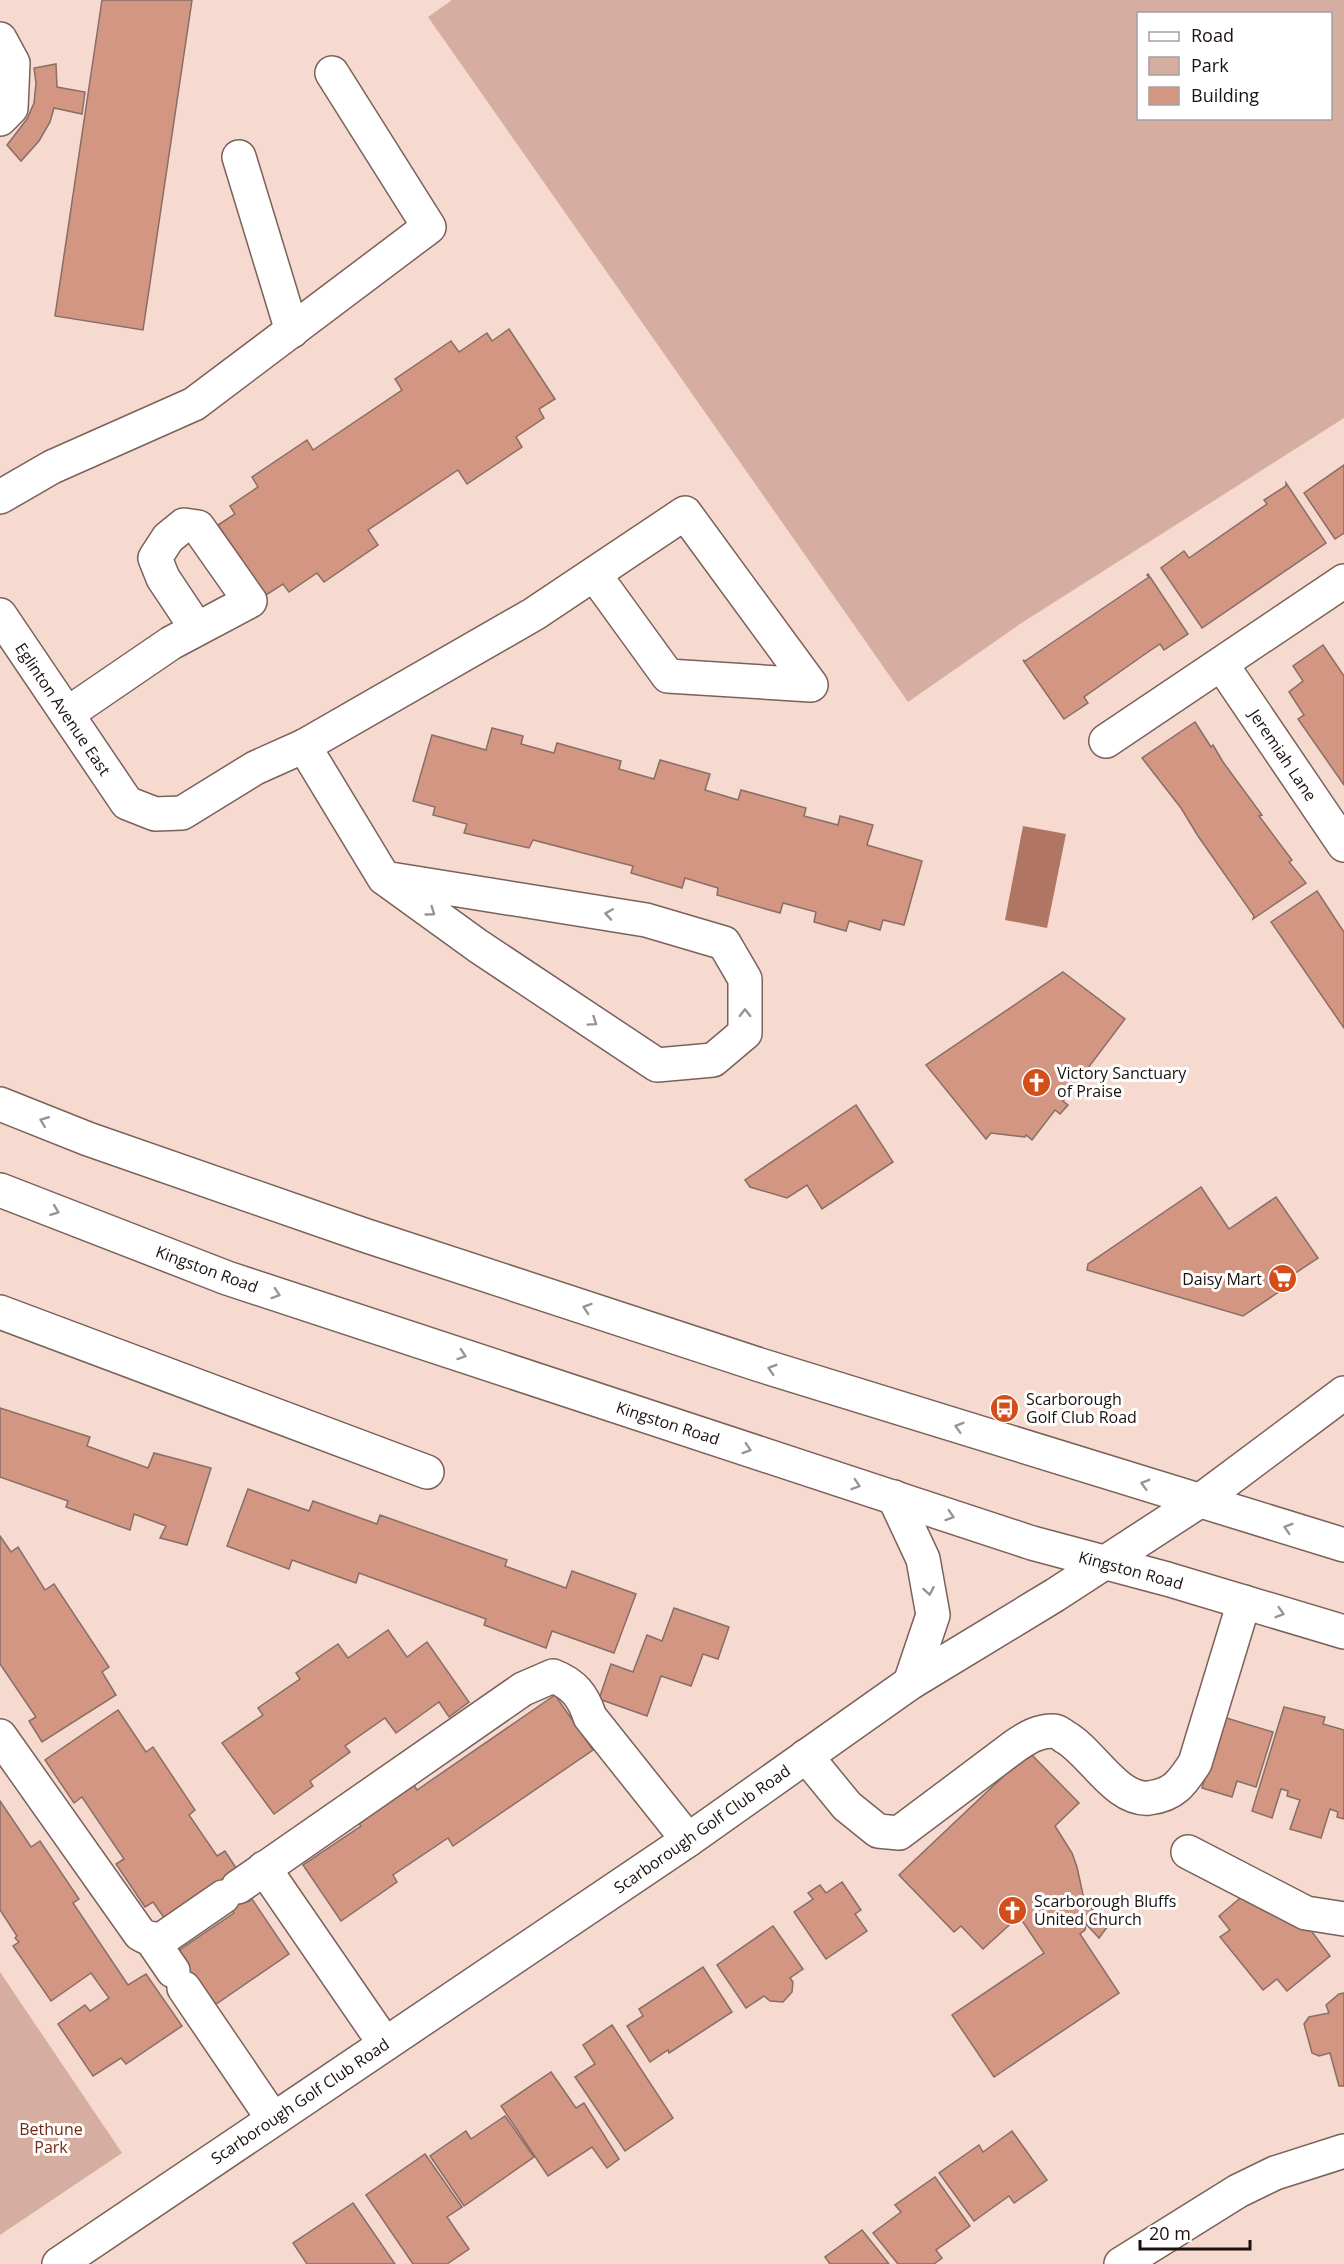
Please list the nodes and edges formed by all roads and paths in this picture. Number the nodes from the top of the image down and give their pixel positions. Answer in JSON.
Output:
{"nodes":[{"id":1,"x":0,"y":39,"type":"edge"},
{"id":2,"x":332,"y":73,"type":"dead end"},
{"id":3,"x":0,"y":119,"type":"edge"},
{"id":4,"x":239,"y":157,"type":"dead end"},
{"id":5,"x":292,"y":331,"type":"junction"},
{"id":6,"x":0,"y":497,"type":"edge"},
{"id":7,"x":594,"y":574,"type":"junction"},
{"id":8,"x":1344,"y":581,"type":"edge"},
{"id":9,"x":0,"y":615,"type":"edge"},
{"id":10,"x":197,"y":629,"type":"dead end"},
{"id":11,"x":1222,"y":665,"type":"junction"},
{"id":12,"x":67,"y":714,"type":"junction"},
{"id":13,"x":1106,"y":741,"type":"dead end"},
{"id":14,"x":304,"y":746,"type":"junction"},
{"id":15,"x":1344,"y":845,"type":"edge"},
{"id":16,"x":384,"y":878,"type":"junction"},
{"id":17,"x":0,"y":1104,"type":"edge"},
{"id":18,"x":0,"y":1190,"type":"edge"},
{"id":19,"x":0,"y":1312,"type":"edge"},
{"id":20,"x":1344,"y":1393,"type":"edge"},
{"id":21,"x":427,"y":1472,"type":"dead end"},
{"id":22,"x":894,"y":1497,"type":"junction"},
{"id":23,"x":1201,"y":1500,"type":"junction"},
{"id":24,"x":1344,"y":1545,"type":"edge"},
{"id":25,"x":1103,"y":1562,"type":"junction"},
{"id":26,"x":1244,"y":1602,"type":"junction"},
{"id":27,"x":1344,"y":1632,"type":"edge"},
{"id":28,"x":910,"y":1683,"type":"junction"},
{"id":29,"x":0,"y":1736,"type":"edge"},
{"id":30,"x":806,"y":1756,"type":"junction"},
{"id":31,"x":688,"y":1840,"type":"junction"},
{"id":32,"x":1188,"y":1852,"type":"dead end"},
{"id":33,"x":264,"y":1868,"type":"junction"},
{"id":34,"x":1344,"y":1919,"type":"edge"},
{"id":35,"x":151,"y":1939,"type":"junction"},
{"id":36,"x":385,"y":2044,"type":"junction"},
{"id":37,"x":273,"y":2119,"type":"junction"},
{"id":38,"x":1344,"y":2151,"type":"edge"},
{"id":39,"x":59,"y":2264,"type":"edge"},
{"id":40,"x":1121,"y":2264,"type":"edge"}],
"edges":[{"from":1,"to":3,"type":"main road"},
{"from":2,"to":5,"type":"main road"},
{"from":4,"to":5,"type":"main road"},
{"from":5,"to":6,"type":"main road"},
{"from":7,"to":7,"type":"main road"},
{"from":7,"to":14,"type":"main road"},
{"from":8,"to":11,"type":"main road"},
{"from":9,"to":12,"type":"main road","name":"Eglinton Avenue East"},
{"from":10,"to":12,"type":"main road"},
{"from":11,"to":13,"type":"main road"},
{"from":11,"to":15,"type":"main road","name":"Jeremiah Lane"},
{"from":12,"to":14,"type":"main road","name":"Eglinton Avenue East"},
{"from":14,"to":16,"type":"main road"},
{"from":16,"to":16,"type":"main road","one_way":true},
{"from":23,"to":17,"type":"main road","one_way":true},
{"from":18,"to":22,"type":"main road","name":"Kingston Road","one_way":true},
{"from":19,"to":21,"type":"main road"},
{"from":20,"to":23,"type":"main road","name":"Scarborough Golf Club Road"},
{"from":22,"to":25,"type":"main road","name":"Kingston Road","one_way":true},
{"from":22,"to":28,"type":"main road","one_way":true},
{"from":24,"to":23,"type":"main road","one_way":true},
{"from":23,"to":25,"type":"main road","name":"Scarborough Golf Club Road"},
{"from":25,"to":26,"type":"main road","name":"Kingston Road"},
{"from":25,"to":28,"type":"main road","name":"Scarborough Golf Club Road"},
{"from":26,"to":27,"type":"main road","name":"Kingston Road","one_way":true},
{"from":26,"to":30,"type":"main road"},
{"from":28,"to":30,"type":"main road","name":"Scarborough Golf Club Road"},
{"from":29,"to":35,"type":"main road"},
{"from":30,"to":31,"type":"main road","name":"Scarborough Golf Club Road"},
{"from":31,"to":33,"type":"main road"},
{"from":31,"to":36,"type":"main road","name":"Scarborough Golf Club Road"},
{"from":32,"to":34,"type":"main road"},
{"from":33,"to":35,"type":"main road"},
{"from":33,"to":36,"type":"main road"},
{"from":35,"to":37,"type":"main road"},
{"from":36,"to":37,"type":"main road","name":"Scarborough Golf Club Road"},
{"from":37,"to":39,"type":"main road","name":"Scarborough Golf Club Road"},
{"from":38,"to":40,"type":"main road"}]}
